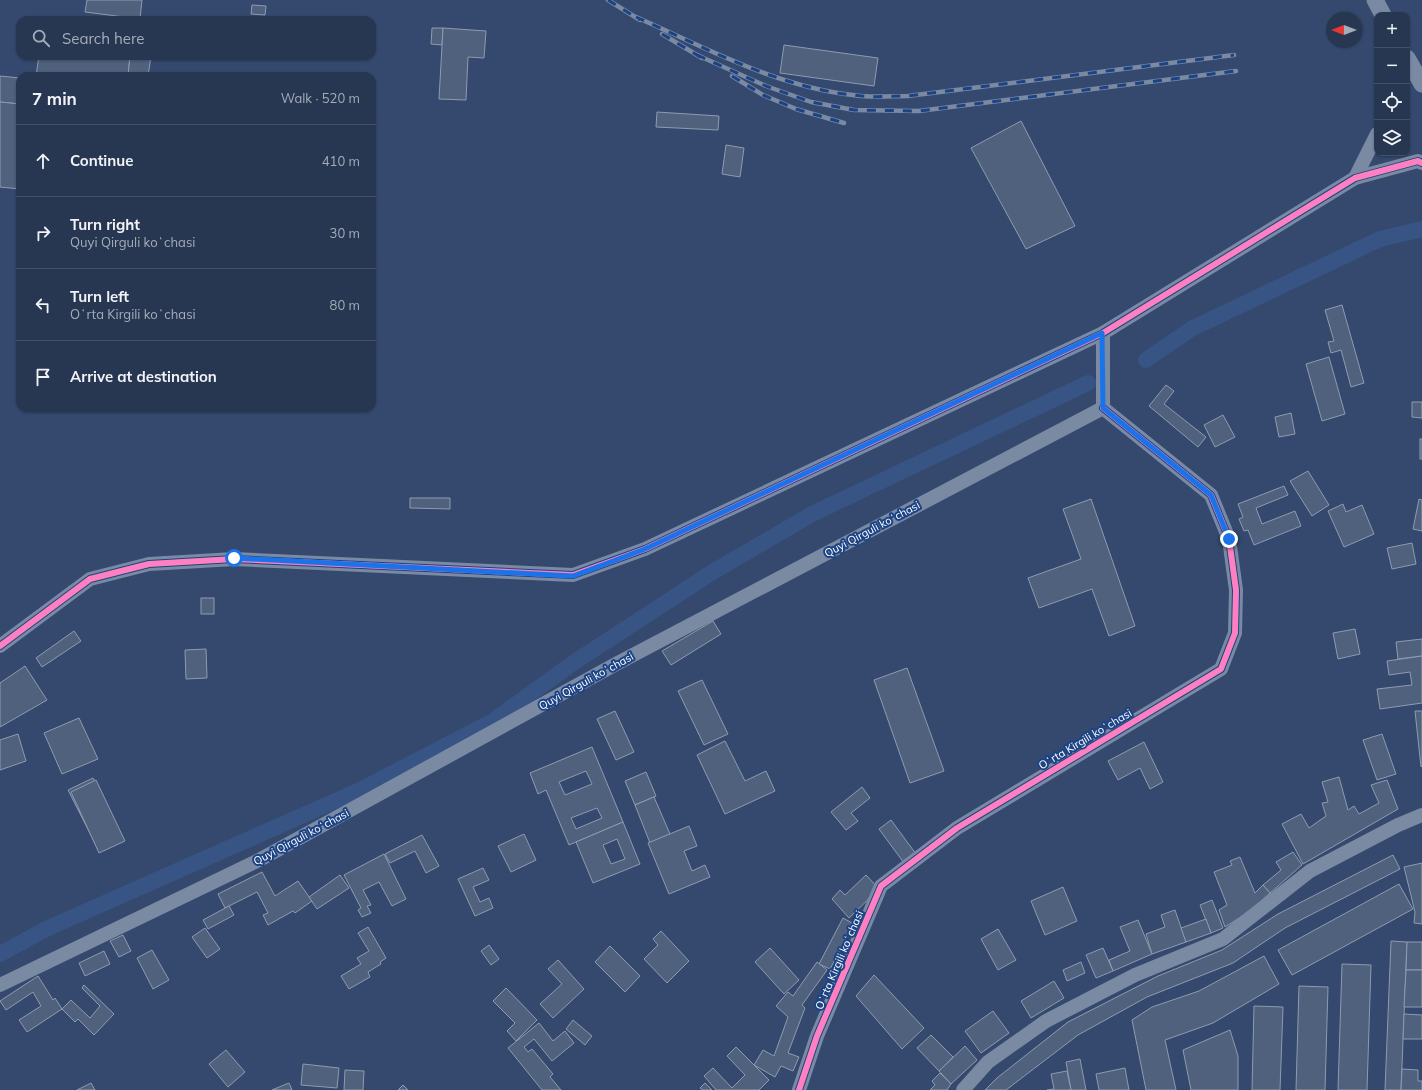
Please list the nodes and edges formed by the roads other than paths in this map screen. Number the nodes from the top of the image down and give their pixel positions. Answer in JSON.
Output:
{"nodes":[{"id":1,"x":1374,"y":0,"type":"edge"},
{"id":2,"x":1381,"y":12,"type":"edge"},
{"id":3,"x":1410,"y":63,"type":"edge"},
{"id":4,"x":1422,"y":84,"type":"edge"},
{"id":5,"x":1374,"y":140,"type":"edge"},
{"id":6,"x":1422,"y":163,"type":"edge"},
{"id":7,"x":1355,"y":178,"type":"junction"},
{"id":8,"x":1102,"y":333,"type":"junction"},
{"id":9,"x":1103,"y":408,"type":"junction"},
{"id":10,"x":0,"y":646,"type":"edge"},
{"id":11,"x":1422,"y":815,"type":"edge"},
{"id":12,"x":0,"y":985,"type":"edge"},
{"id":13,"x":799,"y":1090,"type":"edge"},
{"id":14,"x":964,"y":1090,"type":"edge"}],
"edges":[{"from":1,"to":2,"type":"street"},
{"from":3,"to":4,"type":"street"},
{"from":5,"to":7,"type":"street"},
{"from":6,"to":7,"type":"street"},
{"from":7,"to":8,"type":"street"},
{"from":8,"to":9,"type":"street"},
{"from":8,"to":10,"type":"street"},
{"from":9,"to":12,"type":"street","name":"Quyi Qirguli koʻchasi"},
{"from":9,"to":13,"type":"street","name":"Oʻrta Kirgili koʻchasi"},
{"from":11,"to":14,"type":"street"}]}
